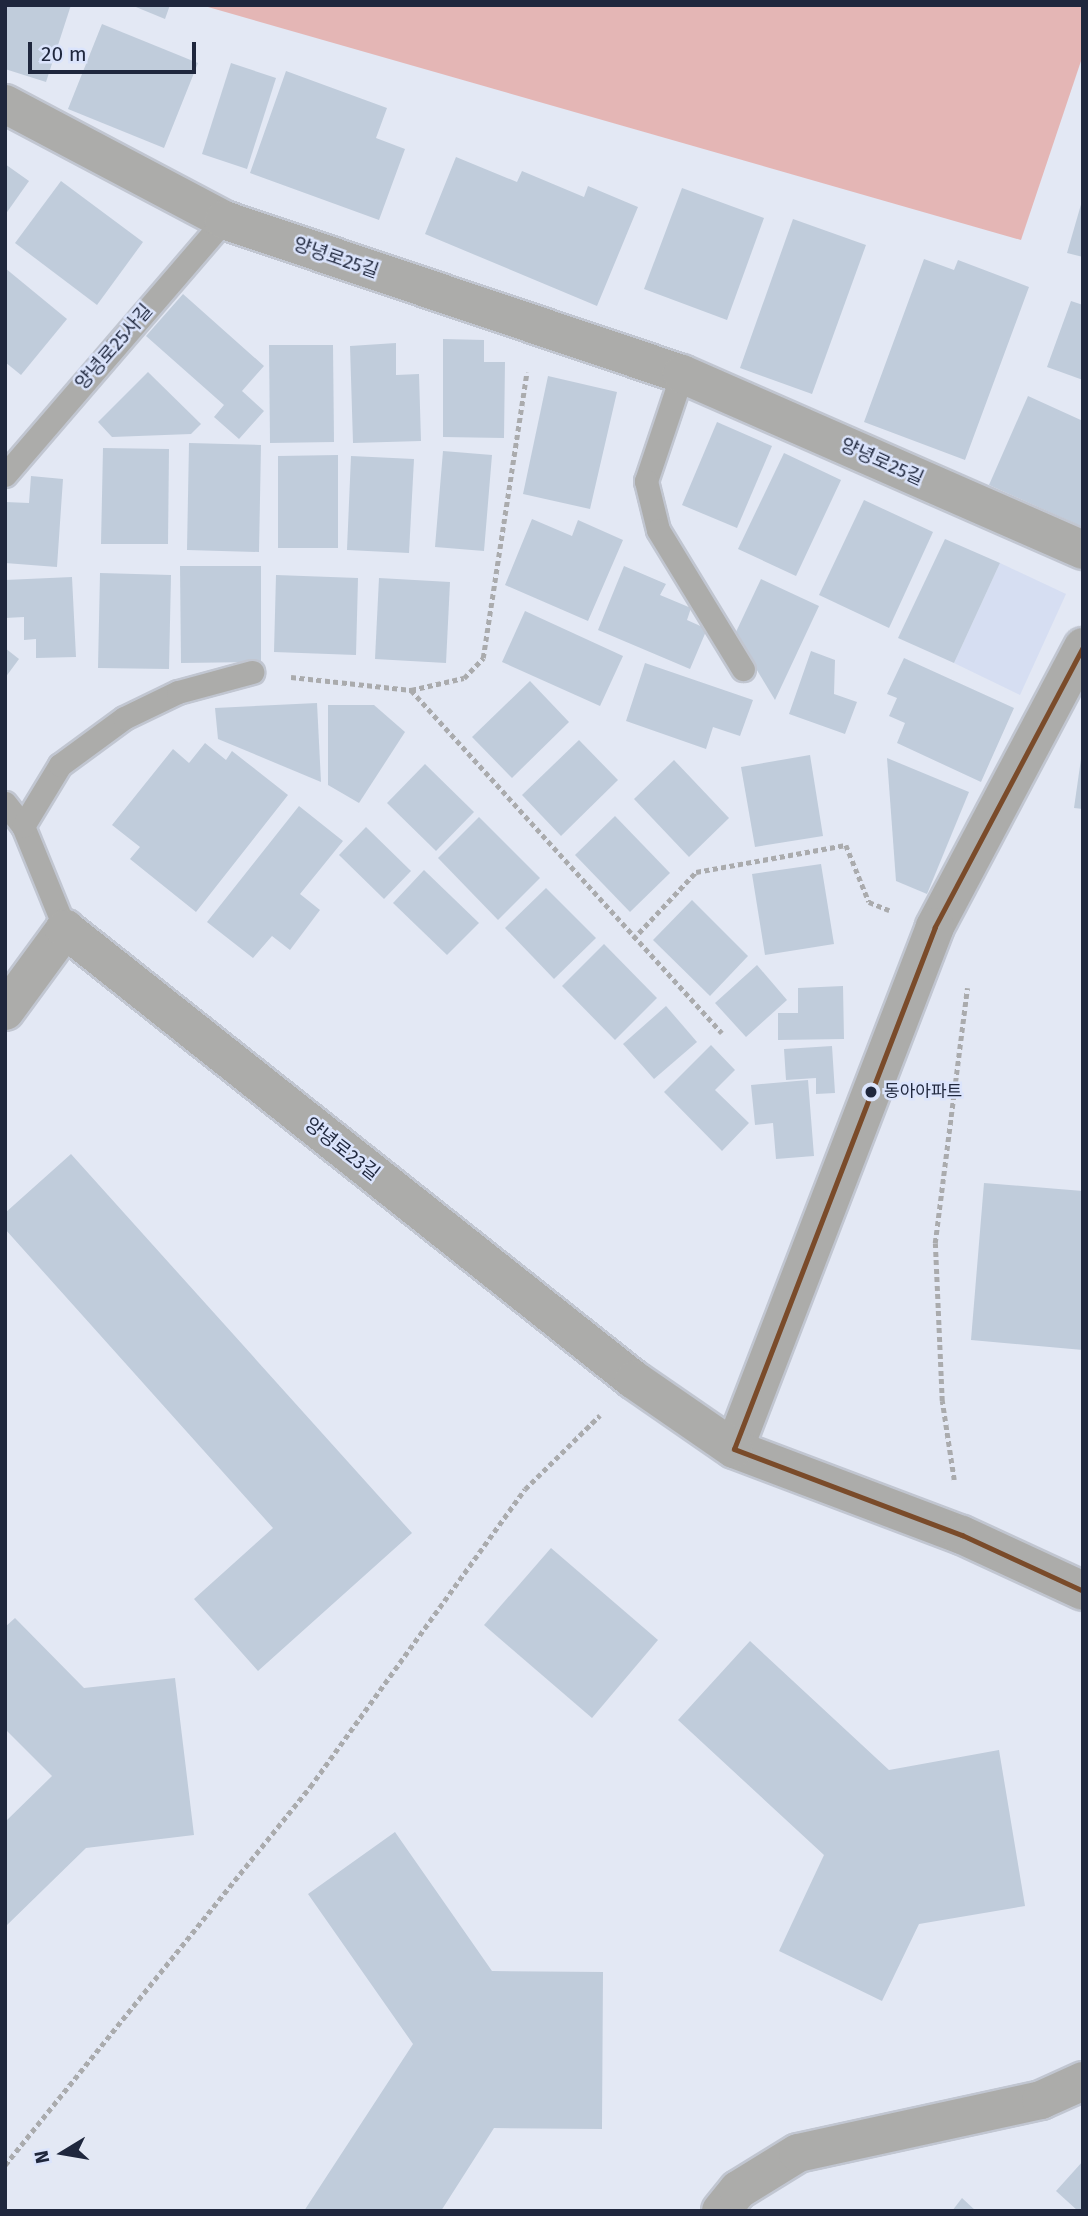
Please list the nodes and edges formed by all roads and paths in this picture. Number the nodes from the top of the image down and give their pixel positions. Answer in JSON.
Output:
{"nodes":[{"id":1,"x":5,"y":104,"type":"edge"},
{"id":2,"x":224,"y":219,"type":"junction"},
{"id":3,"x":533,"y":325,"type":"junction"},
{"id":4,"x":682,"y":374,"type":"junction"},
{"id":5,"x":5,"y":475,"type":"edge"},
{"id":6,"x":1083,"y":550,"type":"edge"},
{"id":7,"x":1083,"y":647,"type":"edge"},
{"id":8,"x":743,"y":669,"type":"dead end"},
{"id":9,"x":252,"y":672,"type":"joint"},
{"id":10,"x":411,"y":690,"type":"junction"},
{"id":11,"x":5,"y":803,"type":"edge"},
{"id":12,"x":23,"y":826,"type":"junction"},
{"id":13,"x":936,"y":927,"type":"junction"},
{"id":14,"x":65,"y":929,"type":"junction"},
{"id":15,"x":633,"y":939,"type":"junction"},
{"id":16,"x":5,"y":1011,"type":"edge"},
{"id":17,"x":723,"y":1032,"type":"dead end"},
{"id":18,"x":634,"y":1380,"type":"junction"},
{"id":19,"x":734,"y":1449,"type":"junction"},
{"id":20,"x":962,"y":1535,"type":"junction"},
{"id":21,"x":1083,"y":1591,"type":"edge"},
{"id":22,"x":1083,"y":2081,"type":"edge"},
{"id":23,"x":5,"y":2165,"type":"edge"},
{"id":24,"x":721,"y":2211,"type":"edge"}],
"edges":[{"from":1,"to":2,"type":"street","name":"양녕로25길"},
{"from":2,"to":3,"type":"street","name":"양녕로25길"},
{"from":2,"to":5,"type":"lane","name":"양녕로25사길"},
{"from":3,"to":4,"type":"street","name":"양녕로25길"},
{"from":3,"to":10,"type":"path"},
{"from":4,"to":6,"type":"street","name":"양녕로25길"},
{"from":4,"to":8,"type":"lane"},
{"from":7,"to":13,"type":"street"},
{"from":9,"to":10,"type":"path"},
{"from":9,"to":12,"type":"lane"},
{"from":10,"to":15,"type":"path"},
{"from":11,"to":12,"type":"lane","name":"양녕로23길"},
{"from":12,"to":14,"type":"lane","name":"양녕로23길"},
{"from":13,"to":15,"type":"path"},
{"from":13,"to":19,"type":"street"},
{"from":13,"to":20,"type":"path"},
{"from":14,"to":16,"type":"street"},
{"from":14,"to":18,"type":"street","name":"양녕로23길"},
{"from":15,"to":17,"type":"path"},
{"from":18,"to":19,"type":"street","name":"양녕로23길"},
{"from":18,"to":23,"type":"path"},
{"from":19,"to":20,"type":"street","name":"양녕로23길"},
{"from":20,"to":21,"type":"street","name":"양녕로23길"},
{"from":22,"to":24,"type":"street"}]}
